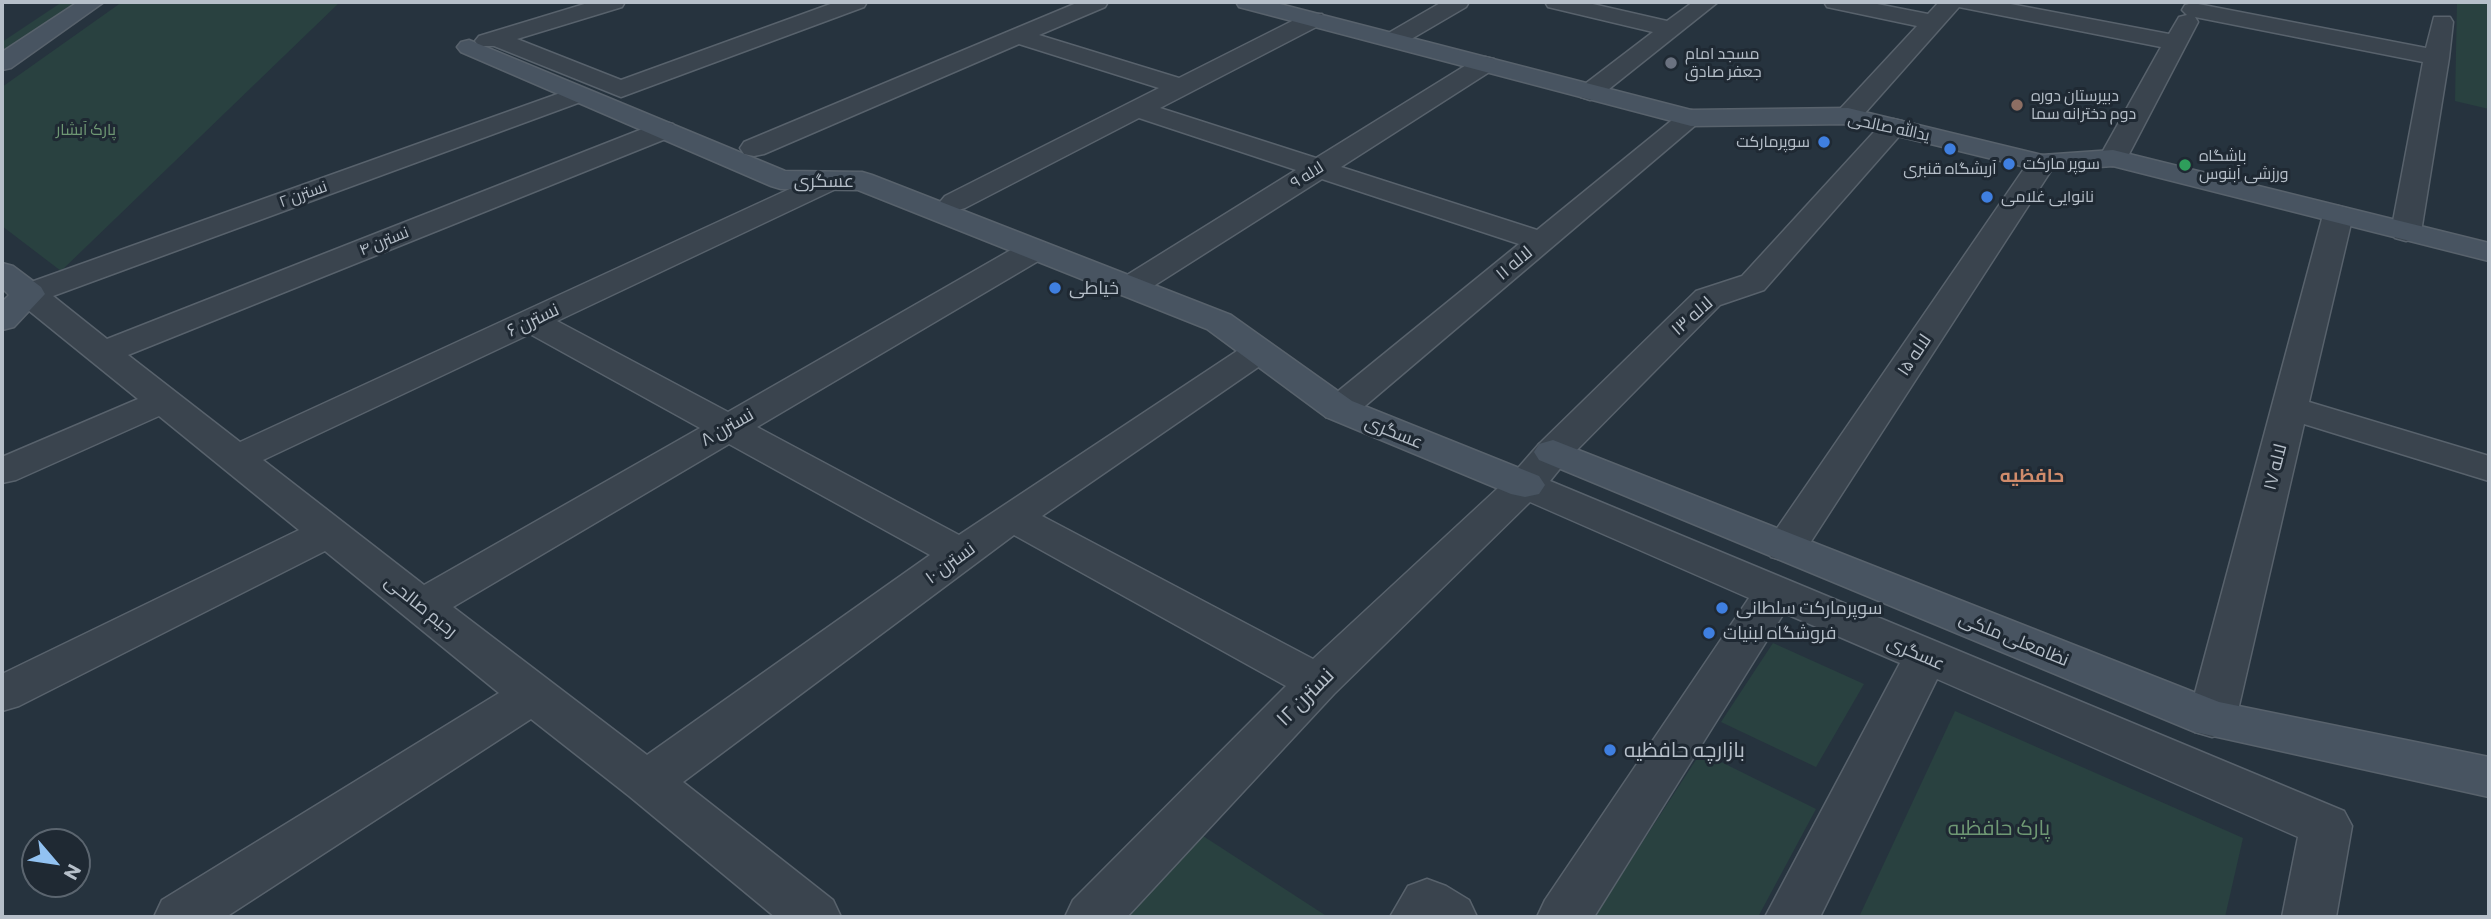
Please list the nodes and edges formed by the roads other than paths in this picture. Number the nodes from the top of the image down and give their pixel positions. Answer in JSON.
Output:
{"nodes":[{"id":1,"x":93,"y":2,"type":"edge"},
{"id":2,"x":614,"y":2,"type":"edge"},
{"id":3,"x":856,"y":2,"type":"edge"},
{"id":4,"x":1097,"y":2,"type":"edge"},
{"id":5,"x":1247,"y":2,"type":"edge"},
{"id":6,"x":1458,"y":2,"type":"edge"},
{"id":7,"x":1556,"y":2,"type":"edge"},
{"id":8,"x":1707,"y":2,"type":"edge"},
{"id":9,"x":1835,"y":2,"type":"edge"},
{"id":10,"x":1951,"y":2,"type":"edge"},
{"id":11,"x":1967,"y":2,"type":"edge"},
{"id":12,"x":2196,"y":6,"type":"edge"},
{"id":13,"x":1314,"y":19,"type":"junction"},
{"id":14,"x":1933,"y":22,"type":"junction"},
{"id":15,"x":2442,"y":22,"type":"dead end"},
{"id":16,"x":1671,"y":29,"type":"junction"},
{"id":17,"x":1018,"y":36,"type":"junction"},
{"id":18,"x":1392,"y":40,"type":"junction"},
{"id":19,"x":482,"y":43,"type":"junction"},
{"id":20,"x":2175,"y":43,"type":"junction"},
{"id":21,"x":2437,"y":58,"type":"junction"},
{"id":22,"x":2,"y":63,"type":"edge"},
{"id":23,"x":1485,"y":64,"type":"junction"},
{"id":24,"x":1182,"y":87,"type":"junction"},
{"id":25,"x":1590,"y":92,"type":"junction"},
{"id":26,"x":577,"y":95,"type":"junction"},
{"id":27,"x":1137,"y":109,"type":"junction"},
{"id":28,"x":1848,"y":116,"type":"junction"},
{"id":29,"x":1691,"y":118,"type":"junction"},
{"id":30,"x":1893,"y":127,"type":"junction"},
{"id":31,"x":664,"y":130,"type":"junction"},
{"id":32,"x":754,"y":148,"type":"dead end"},
{"id":33,"x":2113,"y":159,"type":"junction"},
{"id":34,"x":2042,"y":163,"type":"junction"},
{"id":35,"x":1319,"y":168,"type":"junction"},
{"id":36,"x":830,"y":181,"type":"junction"},
{"id":37,"x":955,"y":202,"type":"dead end"},
{"id":38,"x":2338,"y":215,"type":"junction"},
{"id":39,"x":2406,"y":232,"type":"junction"},
{"id":40,"x":1540,"y":241,"type":"junction"},
{"id":41,"x":1034,"y":250,"type":"junction"},
{"id":42,"x":2489,"y":252,"type":"edge"},
{"id":43,"x":1130,"y":287,"type":"junction"},
{"id":44,"x":11,"y":296,"type":"edge"},
{"id":45,"x":531,"y":321,"type":"junction"},
{"id":46,"x":104,"y":352,"type":"junction"},
{"id":47,"x":1258,"y":352,"type":"junction"},
{"id":48,"x":163,"y":401,"type":"junction"},
{"id":49,"x":2290,"y":408,"type":"junction"},
{"id":50,"x":1339,"y":410,"type":"junction"},
{"id":51,"x":727,"y":427,"type":"junction"},
{"id":52,"x":236,"y":458,"type":"junction"},
{"id":53,"x":1539,"y":469,"type":"junction"},
{"id":54,"x":2489,"y":469,"type":"edge"},
{"id":55,"x":2,"y":471,"type":"edge"},
{"id":56,"x":1012,"y":517,"type":"junction"},
{"id":57,"x":329,"y":532,"type":"junction"},
{"id":58,"x":1786,"y":547,"type":"junction"},
{"id":59,"x":961,"y":554,"type":"junction"},
{"id":60,"x":1879,"y":584,"type":"junction"},
{"id":61,"x":1775,"y":593,"type":"junction"},
{"id":62,"x":421,"y":606,"type":"junction"},
{"id":63,"x":1856,"y":627,"type":"junction"},
{"id":64,"x":1925,"y":658,"type":"junction"},
{"id":65,"x":1318,"y":682,"type":"junction"},
{"id":66,"x":2,"y":694,"type":"edge"},
{"id":67,"x":533,"y":695,"type":"junction"},
{"id":68,"x":2212,"y":719,"type":"junction"},
{"id":69,"x":2489,"y":777,"type":"edge"},
{"id":70,"x":647,"y":782,"type":"junction"},
{"id":71,"x":799,"y":913,"type":"edge"},
{"id":72,"x":181,"y":917,"type":"edge"},
{"id":73,"x":1092,"y":917,"type":"edge"},
{"id":74,"x":1417,"y":917,"type":"edge"},
{"id":75,"x":1451,"y":917,"type":"edge"},
{"id":76,"x":1564,"y":917,"type":"edge"},
{"id":77,"x":1793,"y":917,"type":"edge"},
{"id":78,"x":2309,"y":917,"type":"edge"}],
"edges":[{"from":1,"to":22,"type":"street"},
{"from":2,"to":19,"type":"street"},
{"from":3,"to":19,"type":"street"},
{"from":4,"to":17,"type":"street"},
{"from":5,"to":13,"type":"street","name":"یدالله صالحی"},
{"from":6,"to":18,"type":"street"},
{"from":7,"to":16,"type":"street"},
{"from":8,"to":16,"type":"street"},
{"from":9,"to":14,"type":"street"},
{"from":10,"to":14,"type":"street"},
{"from":11,"to":20,"type":"street"},
{"from":12,"to":20,"type":"street"},
{"from":12,"to":21,"type":"street"},
{"from":13,"to":18,"type":"street","name":"یدالله صالحی"},
{"from":13,"to":24,"type":"street"},
{"from":14,"to":28,"type":"street"},
{"from":15,"to":21,"type":"street"},
{"from":16,"to":25,"type":"street"},
{"from":17,"to":24,"type":"street"},
{"from":17,"to":32,"type":"street"},
{"from":18,"to":23,"type":"street","name":"یدالله صالحی"},
{"from":19,"to":26,"type":"street","name":"عسگری"},
{"from":20,"to":33,"type":"street"},
{"from":21,"to":39,"type":"street"},
{"from":23,"to":25,"type":"street","name":"یدالله صالحی"},
{"from":23,"to":35,"type":"street","name":"لاله ۹"},
{"from":24,"to":27,"type":"street"},
{"from":25,"to":29,"type":"street","name":"یدالله صالحی"},
{"from":26,"to":31,"type":"street","name":"عسگری"},
{"from":26,"to":44,"type":"street","name":"نسترن ۲"},
{"from":27,"to":35,"type":"street"},
{"from":27,"to":37,"type":"street"},
{"from":28,"to":29,"type":"street","name":"یدالله صالحی"},
{"from":28,"to":30,"type":"street","name":"یدالله صالحی"},
{"from":29,"to":40,"type":"street","name":"لاله ۱۱"},
{"from":30,"to":34,"type":"street","name":"یدالله صالحی"},
{"from":30,"to":53,"type":"street","name":"لاله ۱۳"},
{"from":31,"to":36,"type":"street","name":"عسگری"},
{"from":31,"to":46,"type":"street","name":"نسترن ۴"},
{"from":33,"to":34,"type":"street","name":"یدالله صالحی"},
{"from":33,"to":38,"type":"street","name":"یدالله صالحی"},
{"from":34,"to":58,"type":"street","name":"لاله ۱۵"},
{"from":35,"to":40,"type":"street"},
{"from":35,"to":43,"type":"street","name":"لاله ۹"},
{"from":36,"to":41,"type":"street","name":"عسگری"},
{"from":36,"to":45,"type":"street","name":"نسترن ۶"},
{"from":38,"to":39,"type":"street","name":"یدالله صالحی"},
{"from":38,"to":49,"type":"street","name":"لاله ۱۷"},
{"from":39,"to":42,"type":"street","name":"یدالله صالحی"},
{"from":40,"to":50,"type":"street","name":"لاله ۱۱"},
{"from":41,"to":43,"type":"street","name":"عسگری"},
{"from":41,"to":51,"type":"street","name":"نسترن ۸"},
{"from":43,"to":47,"type":"street","name":"عسگری"},
{"from":44,"to":46,"type":"street","name":"رحیم صالحی"},
{"from":45,"to":51,"type":"street"},
{"from":45,"to":52,"type":"street","name":"نسترن ۶"},
{"from":46,"to":48,"type":"street","name":"رحیم صالحی"},
{"from":47,"to":50,"type":"street","name":"عسگری"},
{"from":47,"to":56,"type":"street","name":"نسترن ۱۰"},
{"from":48,"to":52,"type":"street","name":"رحیم صالحی"},
{"from":48,"to":55,"type":"street"},
{"from":49,"to":54,"type":"street"},
{"from":49,"to":68,"type":"street","name":"لاله ۱۷"},
{"from":50,"to":53,"type":"street","name":"عسگری"},
{"from":51,"to":59,"type":"street"},
{"from":51,"to":62,"type":"street","name":"نسترن ۸"},
{"from":52,"to":57,"type":"street","name":"رحیم صالحی"},
{"from":53,"to":58,"type":"street","name":"نظامعلی ملکی"},
{"from":53,"to":61,"type":"street","name":"عسگری"},
{"from":53,"to":65,"type":"street","name":"نسترن ۱۲"},
{"from":56,"to":59,"type":"street","name":"نسترن ۱۰"},
{"from":56,"to":65,"type":"street"},
{"from":57,"to":62,"type":"street","name":"رحیم صالحی"},
{"from":57,"to":66,"type":"street"},
{"from":58,"to":60,"type":"street","name":"نظامعلی ملکی"},
{"from":59,"to":70,"type":"street","name":"نسترن ۱۰"},
{"from":60,"to":63,"type":"street"},
{"from":60,"to":68,"type":"street","name":"نظامعلی ملکی"},
{"from":61,"to":63,"type":"street","name":"عسگری"},
{"from":61,"to":76,"type":"street"},
{"from":62,"to":67,"type":"street","name":"رحیم صالحی"},
{"from":63,"to":64,"type":"street","name":"عسگری"},
{"from":64,"to":77,"type":"street"},
{"from":64,"to":78,"type":"street","name":"عسگری"},
{"from":65,"to":73,"type":"street","name":"نسترن ۱۲"},
{"from":67,"to":70,"type":"street","name":"رحیم صالحی"},
{"from":67,"to":72,"type":"street"},
{"from":68,"to":69,"type":"street","name":"نظامعلی ملکی"},
{"from":70,"to":71,"type":"street","name":"رحیم صالحی"},
{"from":74,"to":75,"type":"street"}]}
